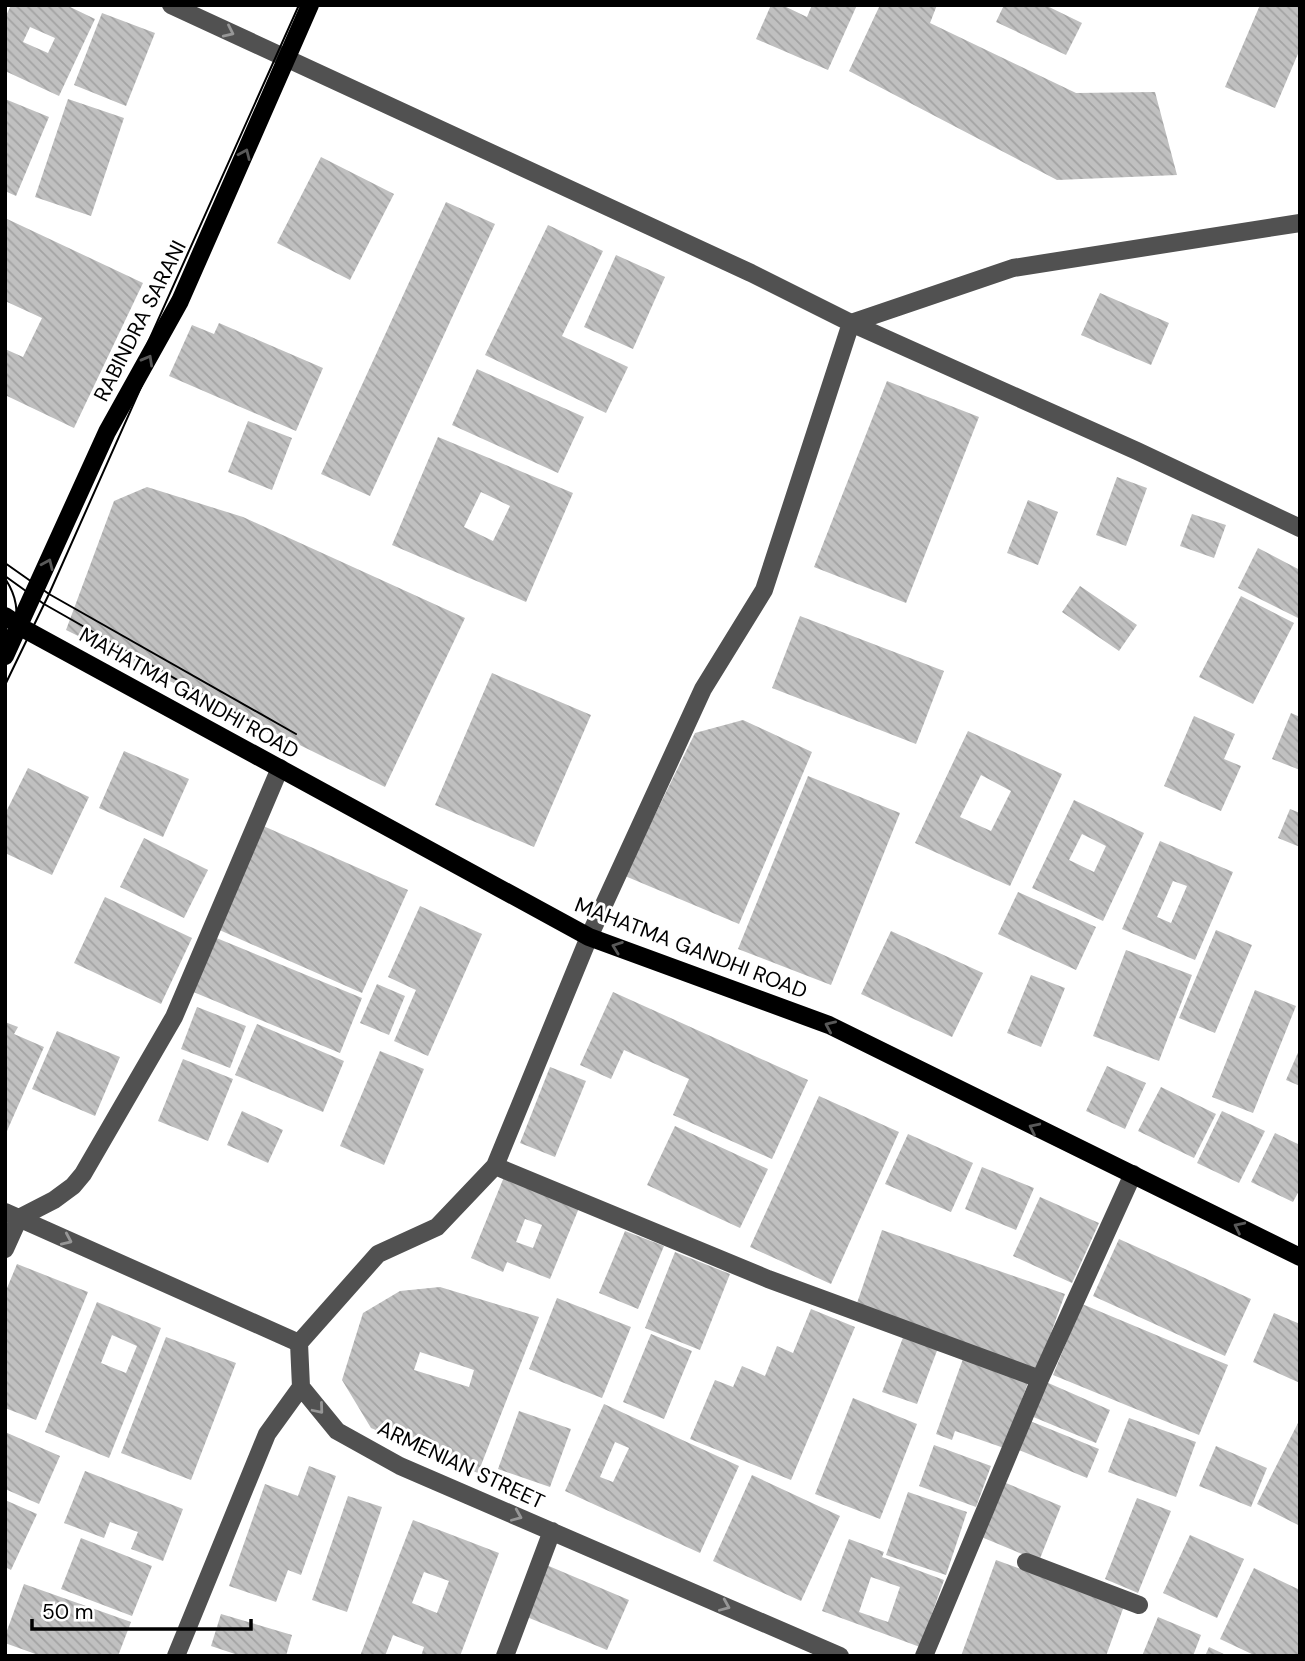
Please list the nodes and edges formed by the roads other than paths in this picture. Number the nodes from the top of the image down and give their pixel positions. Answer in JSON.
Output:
{"nodes":[{"id":1,"x":171,"y":5,"type":"edge"},
{"id":2,"x":310,"y":5,"type":"edge"},
{"id":3,"x":287,"y":59,"type":"junction"},
{"id":4,"x":1300,"y":222,"type":"edge"},
{"id":5,"x":851,"y":323,"type":"junction"},
{"id":6,"x":1300,"y":528,"type":"edge"},
{"id":7,"x":13,"y":621,"type":"edge"},
{"id":8,"x":5,"y":656,"type":"edge"},
{"id":9,"x":280,"y":768,"type":"junction"},
{"id":10,"x":589,"y":937,"type":"junction"},
{"id":11,"x":495,"y":1166,"type":"junction"},
{"id":12,"x":1133,"y":1174,"type":"junction"},
{"id":13,"x":12,"y":1215,"type":"edge"},
{"id":14,"x":5,"y":1249,"type":"edge"},
{"id":15,"x":1300,"y":1257,"type":"edge"},
{"id":16,"x":299,"y":1343,"type":"junction"},
{"id":17,"x":1040,"y":1380,"type":"junction"},
{"id":18,"x":301,"y":1387,"type":"junction"},
{"id":19,"x":552,"y":1531,"type":"junction"},
{"id":20,"x":1026,"y":1562,"type":"dead end"},
{"id":21,"x":1139,"y":1605,"type":"dead end"},
{"id":22,"x":176,"y":1656,"type":"edge"},
{"id":23,"x":505,"y":1656,"type":"edge"},
{"id":24,"x":840,"y":1656,"type":"edge"},
{"id":25,"x":924,"y":1656,"type":"edge"}],
"edges":[{"from":1,"to":3,"type":"street","one_way":true},
{"from":2,"to":3,"type":"main road","name":"RABINDRA SARANI"},
{"from":3,"to":5,"type":"street"},
{"from":7,"to":3,"type":"main road","name":"RABINDRA SARANI","one_way":true},
{"from":4,"to":5,"type":"street"},
{"from":5,"to":6,"type":"street"},
{"from":5,"to":10,"type":"street"},
{"from":7,"to":8,"type":"main road","name":"RABINDRA SARANI"},
{"from":7,"to":9,"type":"main road","name":"MAHATMA GANDHI ROAD"},
{"from":9,"to":10,"type":"main road","name":"MAHATMA GANDHI ROAD"},
{"from":9,"to":13,"type":"street"},
{"from":10,"to":11,"type":"street"},
{"from":12,"to":10,"type":"main road","name":"MAHATMA GANDHI ROAD","one_way":true},
{"from":11,"to":16,"type":"street"},
{"from":11,"to":17,"type":"street"},
{"from":15,"to":12,"type":"main road","name":"MAHATMA GANDHI ROAD","one_way":true},
{"from":12,"to":17,"type":"street"},
{"from":13,"to":14,"type":"street"},
{"from":13,"to":16,"type":"street","one_way":true},
{"from":16,"to":18,"type":"street"},
{"from":17,"to":25,"type":"street"},
{"from":18,"to":19,"type":"street","name":"ARMENIAN STREET","one_way":true},
{"from":18,"to":22,"type":"street"},
{"from":19,"to":23,"type":"street"},
{"from":19,"to":24,"type":"street","name":"ARMENIAN STREET","one_way":true},
{"from":20,"to":21,"type":"street"}]}
